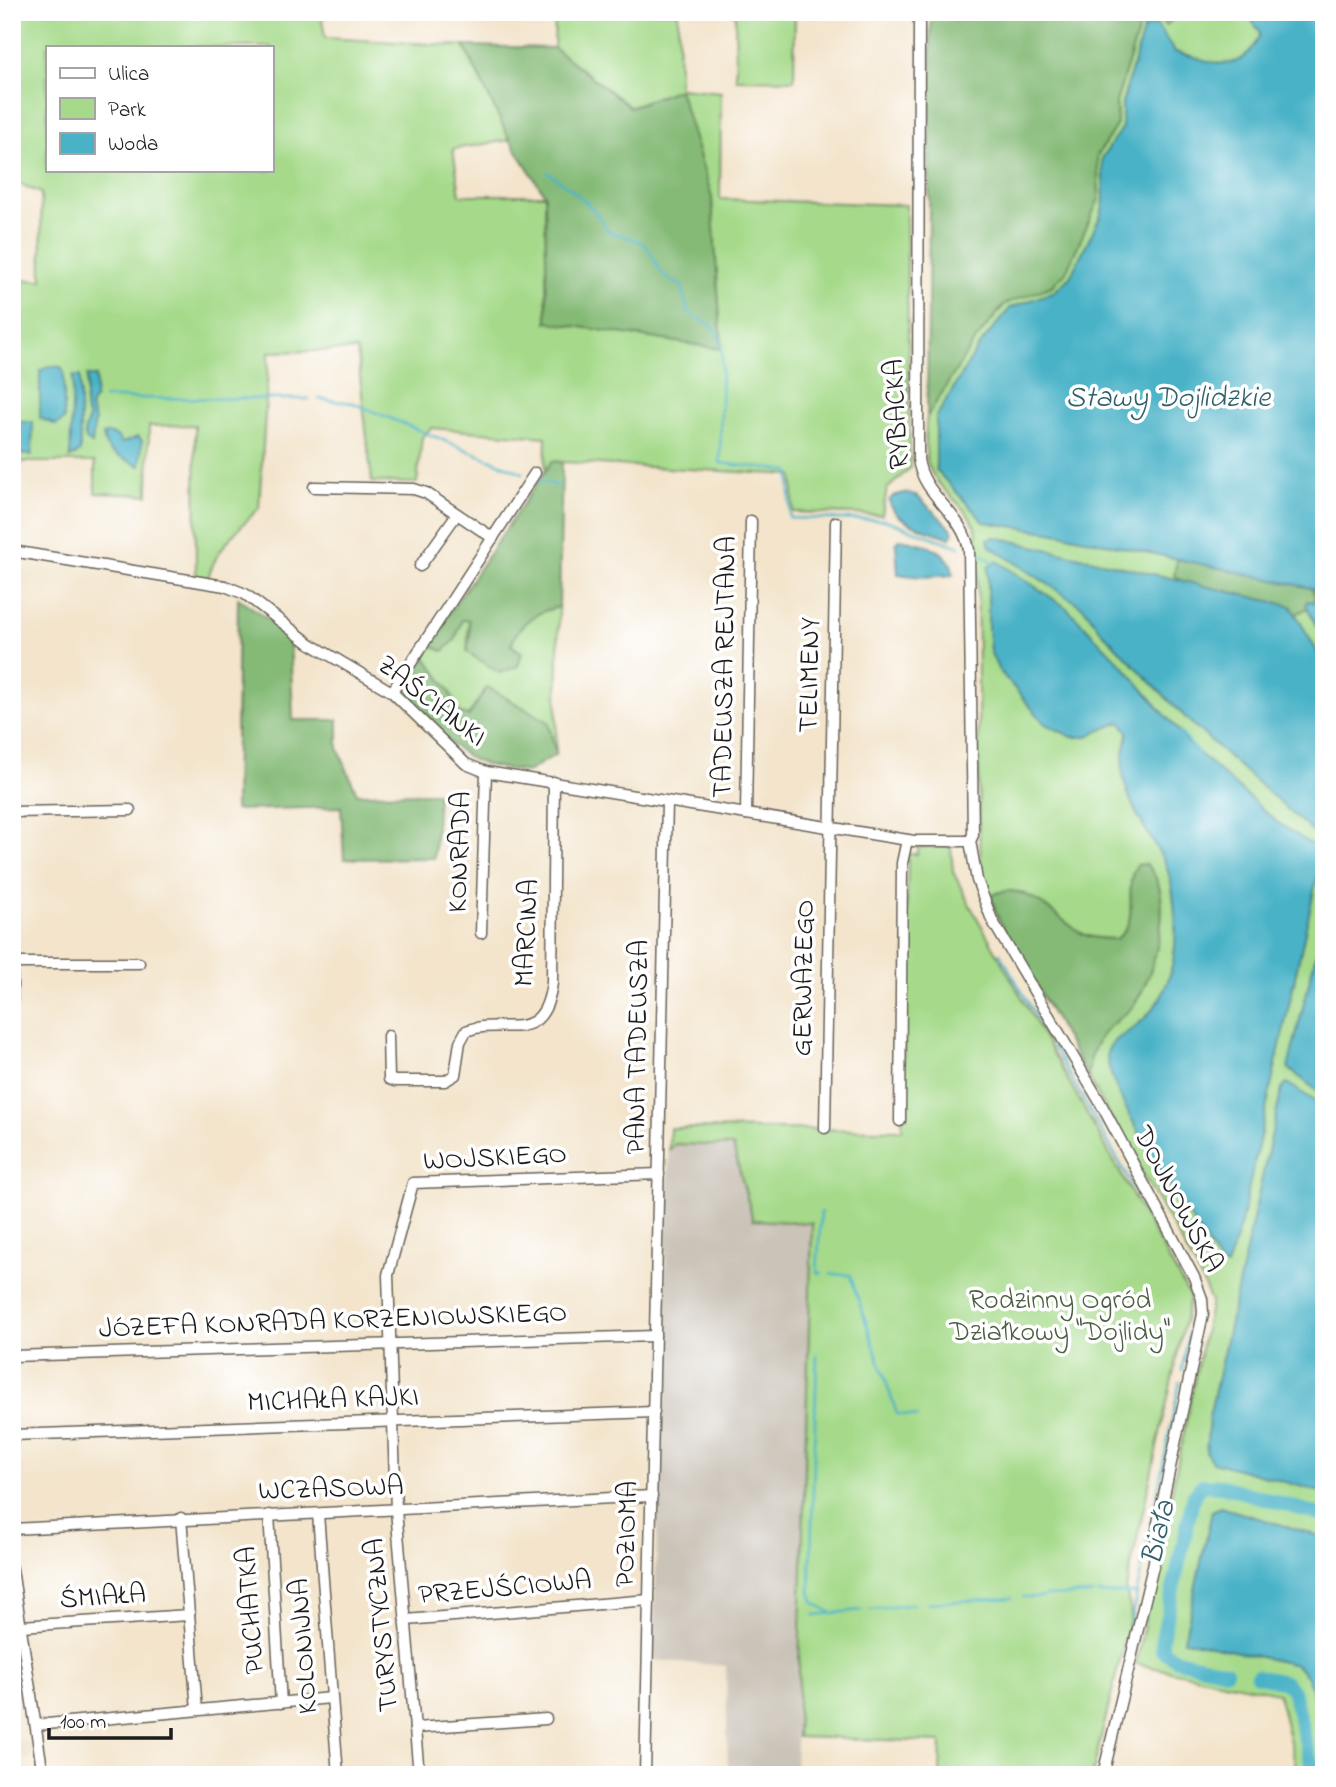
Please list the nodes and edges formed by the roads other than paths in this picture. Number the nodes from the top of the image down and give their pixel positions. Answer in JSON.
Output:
{"nodes":[{"id":1,"x":919,"y":12,"type":"edge"},
{"id":2,"x":534,"y":473,"type":"dead end"},
{"id":3,"x":314,"y":487,"type":"dead end"},
{"id":4,"x":457,"y":514,"type":"junction"},
{"id":5,"x":751,"y":521,"type":"dead end"},
{"id":6,"x":836,"y":522,"type":"dead end"},
{"id":7,"x":494,"y":538,"type":"junction"},
{"id":8,"x":12,"y":551,"type":"edge"},
{"id":9,"x":420,"y":566,"type":"dead end"},
{"id":10,"x":392,"y":692,"type":"junction"},
{"id":11,"x":486,"y":772,"type":"junction"},
{"id":12,"x":554,"y":782,"type":"junction"},
{"id":13,"x":667,"y":802,"type":"junction"},
{"id":14,"x":130,"y":810,"type":"dead end"},
{"id":15,"x":12,"y":812,"type":"edge"},
{"id":16,"x":746,"y":814,"type":"junction"},
{"id":17,"x":831,"y":828,"type":"junction"},
{"id":18,"x":907,"y":840,"type":"junction"},
{"id":19,"x":970,"y":841,"type":"junction"},
{"id":20,"x":12,"y":894,"type":"edge"},
{"id":21,"x":481,"y":933,"type":"dead end"},
{"id":22,"x":13,"y":963,"type":"edge"},
{"id":23,"x":139,"y":963,"type":"dead end"},
{"id":24,"x":388,"y":1036,"type":"dead end"},
{"id":25,"x":900,"y":1121,"type":"dead end"},
{"id":26,"x":825,"y":1128,"type":"dead end"},
{"id":27,"x":659,"y":1174,"type":"junction"},
{"id":28,"x":12,"y":1212,"type":"edge"},
{"id":29,"x":655,"y":1294,"type":"joint"},
{"id":30,"x":389,"y":1303,"type":"joint"},
{"id":31,"x":655,"y":1336,"type":"junction"},
{"id":32,"x":391,"y":1343,"type":"junction"},
{"id":33,"x":12,"y":1356,"type":"edge"},
{"id":34,"x":654,"y":1412,"type":"junction"},
{"id":35,"x":393,"y":1421,"type":"junction"},
{"id":36,"x":12,"y":1435,"type":"edge"},
{"id":37,"x":652,"y":1496,"type":"junction"},
{"id":38,"x":396,"y":1510,"type":"junction"},
{"id":39,"x":318,"y":1514,"type":"junction"},
{"id":40,"x":269,"y":1515,"type":"junction"},
{"id":41,"x":181,"y":1518,"type":"junction"},
{"id":42,"x":12,"y":1528,"type":"edge"},
{"id":43,"x":12,"y":1569,"type":"edge"},
{"id":44,"x":649,"y":1600,"type":"junction"},
{"id":45,"x":188,"y":1615,"type":"junction"},
{"id":46,"x":406,"y":1620,"type":"junction"},
{"id":47,"x":21,"y":1626,"type":"junction"},
{"id":48,"x":331,"y":1698,"type":"junction"},
{"id":49,"x":281,"y":1703,"type":"junction"},
{"id":50,"x":197,"y":1710,"type":"junction"},
{"id":51,"x":546,"y":1719,"type":"dead end"},
{"id":52,"x":36,"y":1726,"type":"junction"},
{"id":53,"x":415,"y":1728,"type":"junction"},
{"id":54,"x":43,"y":1775,"type":"edge"},
{"id":55,"x":338,"y":1775,"type":"edge"},
{"id":56,"x":419,"y":1775,"type":"edge"},
{"id":57,"x":645,"y":1775,"type":"edge"},
{"id":58,"x":1103,"y":1775,"type":"edge"}],
"edges":[{"from":1,"to":19,"type":"street","name":"RYBACKA"},
{"from":2,"to":7,"type":"street"},
{"from":3,"to":4,"type":"street"},
{"from":4,"to":7,"type":"street"},
{"from":4,"to":9,"type":"street"},
{"from":5,"to":16,"type":"street","name":"TADEUSZA REJTANA"},
{"from":6,"to":17,"type":"street","name":"TELIMENY"},
{"from":7,"to":10,"type":"street"},
{"from":8,"to":10,"type":"street","name":"ZAŚCIANKI"},
{"from":10,"to":11,"type":"street","name":"ZAŚCIANKI"},
{"from":11,"to":12,"type":"street","name":"ZAŚCIANKI"},
{"from":11,"to":21,"type":"street","name":"KONRADA"},
{"from":12,"to":13,"type":"street","name":"ZAŚCIANKI"},
{"from":12,"to":24,"type":"street","name":"MARCINA"},
{"from":13,"to":16,"type":"street","name":"ZAŚCIANKI"},
{"from":13,"to":27,"type":"street","name":"PANA TADEUSZA"},
{"from":14,"to":15,"type":"street"},
{"from":16,"to":17,"type":"street","name":"ZAŚCIANKI"},
{"from":17,"to":18,"type":"street","name":"ZAŚCIANKI"},
{"from":17,"to":26,"type":"street","name":"GERWAZEGO"},
{"from":18,"to":19,"type":"street","name":"ZAŚCIANKI"},
{"from":18,"to":25,"type":"street"},
{"from":19,"to":58,"type":"street","name":"DOJNOWSKA"},
{"from":20,"to":22,"type":"street"},
{"from":22,"to":23,"type":"street"},
{"from":22,"to":28,"type":"street"},
{"from":27,"to":29,"type":"street","name":"PANA TADEUSZA"},
{"from":27,"to":30,"type":"street","name":"WOJSKIEGO"},
{"from":29,"to":31,"type":"street","name":"POZIOMA"},
{"from":30,"to":32,"type":"street","name":"TURYSTYCZNA"},
{"from":31,"to":32,"type":"street","name":"JÓZEFA KONRADA KORZENIOWSKIEGO"},
{"from":31,"to":34,"type":"street","name":"POZIOMA"},
{"from":32,"to":33,"type":"street","name":"JÓZEFA KONRADA KORZENIOWSKIEGO"},
{"from":32,"to":35,"type":"street","name":"TURYSTYCZNA"},
{"from":34,"to":35,"type":"street","name":"MICHAŁA KAJKI"},
{"from":34,"to":37,"type":"street","name":"POZIOMA"},
{"from":35,"to":36,"type":"street","name":"MICHAŁA KAJKI"},
{"from":35,"to":38,"type":"street","name":"TURYSTYCZNA"},
{"from":37,"to":38,"type":"street","name":"WCZASOWA"},
{"from":37,"to":44,"type":"street","name":"POZIOMA"},
{"from":38,"to":39,"type":"street","name":"WCZASOWA"},
{"from":38,"to":46,"type":"street","name":"TURYSTYCZNA"},
{"from":39,"to":40,"type":"street","name":"WCZASOWA"},
{"from":39,"to":48,"type":"street","name":"KOLONIJNA"},
{"from":40,"to":41,"type":"street","name":"WCZASOWA"},
{"from":40,"to":49,"type":"street","name":"PUCHATKA"},
{"from":41,"to":42,"type":"street","name":"WCZASOWA"},
{"from":41,"to":45,"type":"street"},
{"from":43,"to":47,"type":"street"},
{"from":44,"to":46,"type":"street","name":"PRZEJŚCIOWA"},
{"from":44,"to":57,"type":"street","name":"POZIOMA"},
{"from":45,"to":47,"type":"street","name":"ŚMIAŁA"},
{"from":45,"to":50,"type":"street"},
{"from":46,"to":53,"type":"street","name":"TURYSTYCZNA"},
{"from":47,"to":52,"type":"street"},
{"from":48,"to":49,"type":"street"},
{"from":48,"to":55,"type":"street","name":"KOLONIJNA"},
{"from":49,"to":50,"type":"street"},
{"from":50,"to":52,"type":"street"},
{"from":51,"to":53,"type":"street"},
{"from":52,"to":54,"type":"street"},
{"from":53,"to":56,"type":"street","name":"TURYSTYCZNA"}]}
